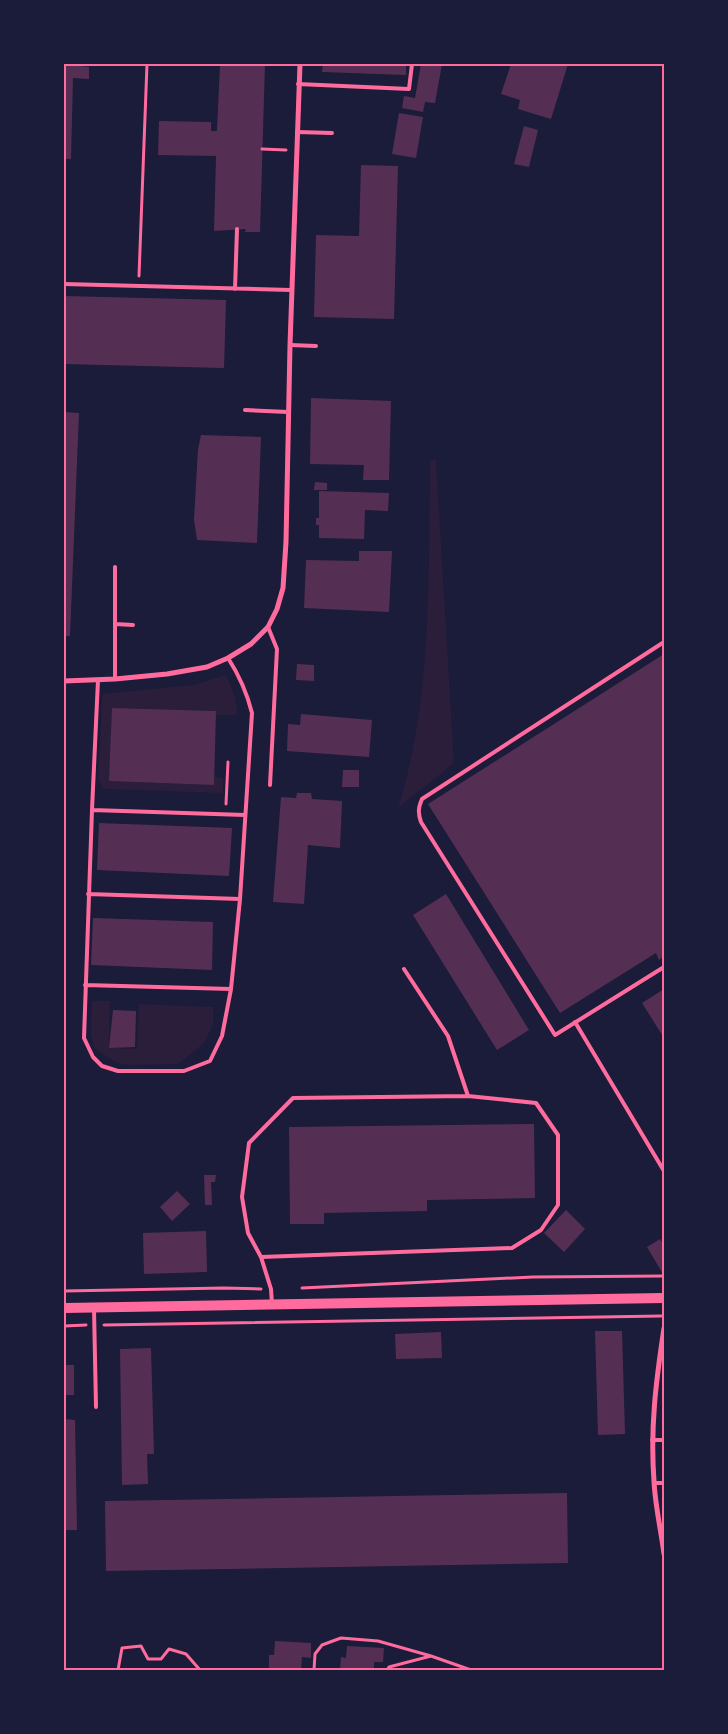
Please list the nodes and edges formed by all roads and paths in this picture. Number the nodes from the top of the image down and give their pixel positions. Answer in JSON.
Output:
{"nodes":[{"id":1,"x":147,"y":64,"type":"edge"},
{"id":2,"x":300,"y":64,"type":"edge"},
{"id":3,"x":412,"y":64,"type":"edge"},
{"id":4,"x":298,"y":84,"type":"junction"},
{"id":5,"x":297,"y":132,"type":"junction"},
{"id":6,"x":332,"y":134,"type":"dead end"},
{"id":7,"x":262,"y":149,"type":"dead end"},
{"id":8,"x":277,"y":149,"type":"dead end"},
{"id":9,"x":237,"y":229,"type":"dead end"},
{"id":10,"x":64,"y":284,"type":"edge"},
{"id":11,"x":138,"y":286,"type":"junction"},
{"id":12,"x":235,"y":289,"type":"junction"},
{"id":13,"x":292,"y":290,"type":"junction"},
{"id":14,"x":290,"y":345,"type":"junction"},
{"id":15,"x":316,"y":346,"type":"dead end"},
{"id":16,"x":245,"y":410,"type":"dead end"},
{"id":17,"x":288,"y":412,"type":"junction"},
{"id":18,"x":115,"y":567,"type":"dead end"},
{"id":19,"x":115,"y":624,"type":"junction"},
{"id":20,"x":133,"y":625,"type":"dead end"},
{"id":21,"x":268,"y":627,"type":"junction"},
{"id":22,"x":664,"y":642,"type":"edge"},
{"id":23,"x":228,"y":658,"type":"junction"},
{"id":24,"x":115,"y":679,"type":"junction"},
{"id":25,"x":98,"y":680,"type":"junction"},
{"id":26,"x":64,"y":681,"type":"edge"},
{"id":27,"x":228,"y":762,"type":"dead end"},
{"id":28,"x":270,"y":785,"type":"dead end"},
{"id":29,"x":92,"y":810,"type":"junction"},
{"id":30,"x":226,"y":815,"type":"junction"},
{"id":31,"x":245,"y":816,"type":"junction"},
{"id":32,"x":88,"y":894,"type":"junction"},
{"id":33,"x":240,"y":899,"type":"junction"},
{"id":34,"x":664,"y":968,"type":"edge"},
{"id":35,"x":404,"y":969,"type":"dead end"},
{"id":36,"x":85,"y":985,"type":"junction"},
{"id":37,"x":231,"y":989,"type":"junction"},
{"id":38,"x":575,"y":1022,"type":"junction"},
{"id":39,"x":468,"y":1096,"type":"junction"},
{"id":40,"x":664,"y":1171,"type":"edge"},
{"id":41,"x":261,"y":1257,"type":"junction"},
{"id":42,"x":664,"y":1276,"type":"edge"},
{"id":43,"x":298,"y":1288,"type":"dead end"},
{"id":44,"x":271,"y":1289,"type":"junction"},
{"id":45,"x":64,"y":1291,"type":"edge"},
{"id":46,"x":664,"y":1298,"type":"edge"},
{"id":47,"x":272,"y":1304,"type":"junction"},
{"id":48,"x":94,"y":1307,"type":"junction"},
{"id":49,"x":64,"y":1308,"type":"edge"},
{"id":50,"x":664,"y":1316,"type":"edge"},
{"id":51,"x":95,"y":1325,"type":"junction"},
{"id":52,"x":64,"y":1326,"type":"edge"},
{"id":53,"x":664,"y":1328,"type":"edge"},
{"id":54,"x":96,"y":1407,"type":"dead end"},
{"id":55,"x":652,"y":1440,"type":"junction"},
{"id":56,"x":664,"y":1440,"type":"edge"},
{"id":57,"x":664,"y":1482,"type":"edge"},
{"id":58,"x":654,"y":1483,"type":"junction"},
{"id":59,"x":664,"y":1554,"type":"edge"},
{"id":60,"x":431,"y":1656,"type":"junction"},
{"id":61,"x":118,"y":1670,"type":"edge"},
{"id":62,"x":200,"y":1670,"type":"edge"},
{"id":63,"x":314,"y":1670,"type":"edge"},
{"id":64,"x":387,"y":1670,"type":"edge"},
{"id":65,"x":471,"y":1670,"type":"edge"}],
"edges":[{"from":1,"to":11,"type":"path"},
{"from":2,"to":4,"type":"street"},
{"from":3,"to":4,"type":"lane"},
{"from":4,"to":5,"type":"street"},
{"from":5,"to":6,"type":"lane"},
{"from":5,"to":13,"type":"street"},
{"from":7,"to":8,"type":"path"},
{"from":9,"to":12,"type":"lane"},
{"from":10,"to":11,"type":"lane"},
{"from":11,"to":12,"type":"lane"},
{"from":12,"to":13,"type":"lane"},
{"from":13,"to":14,"type":"street"},
{"from":14,"to":15,"type":"lane"},
{"from":14,"to":17,"type":"street"},
{"from":16,"to":17,"type":"lane"},
{"from":17,"to":21,"type":"street"},
{"from":18,"to":19,"type":"lane"},
{"from":19,"to":20,"type":"lane"},
{"from":19,"to":24,"type":"lane"},
{"from":21,"to":23,"type":"street"},
{"from":21,"to":28,"type":"lane"},
{"from":22,"to":38,"type":"lane"},
{"from":23,"to":24,"type":"street"},
{"from":23,"to":31,"type":"lane"},
{"from":24,"to":25,"type":"street"},
{"from":25,"to":26,"type":"street"},
{"from":25,"to":29,"type":"lane"},
{"from":27,"to":30,"type":"path"},
{"from":29,"to":30,"type":"lane"},
{"from":29,"to":32,"type":"lane"},
{"from":30,"to":31,"type":"lane"},
{"from":31,"to":33,"type":"lane"},
{"from":32,"to":33,"type":"lane"},
{"from":32,"to":36,"type":"lane"},
{"from":33,"to":37,"type":"lane"},
{"from":34,"to":38,"type":"lane"},
{"from":35,"to":39,"type":"lane"},
{"from":36,"to":37,"type":"lane"},
{"from":36,"to":37,"type":"lane"},
{"from":38,"to":40,"type":"lane"},
{"from":39,"to":41,"type":"lane"},
{"from":39,"to":41,"type":"lane"},
{"from":41,"to":44,"type":"lane"},
{"from":42,"to":43,"type":"path"},
{"from":44,"to":45,"type":"path"},
{"from":44,"to":47,"type":"lane"},
{"from":46,"to":47,"type":"main road"},
{"from":47,"to":48,"type":"main road"},
{"from":48,"to":49,"type":"main road"},
{"from":48,"to":51,"type":"lane"},
{"from":50,"to":51,"type":"path"},
{"from":51,"to":52,"type":"path"},
{"from":51,"to":54,"type":"lane"},
{"from":53,"to":55,"type":"street"},
{"from":55,"to":56,"type":"lane"},
{"from":55,"to":58,"type":"street"},
{"from":57,"to":58,"type":"lane"},
{"from":58,"to":59,"type":"street"},
{"from":60,"to":63,"type":"path"},
{"from":60,"to":64,"type":"path"},
{"from":60,"to":65,"type":"path"},
{"from":61,"to":62,"type":"path"}]}
